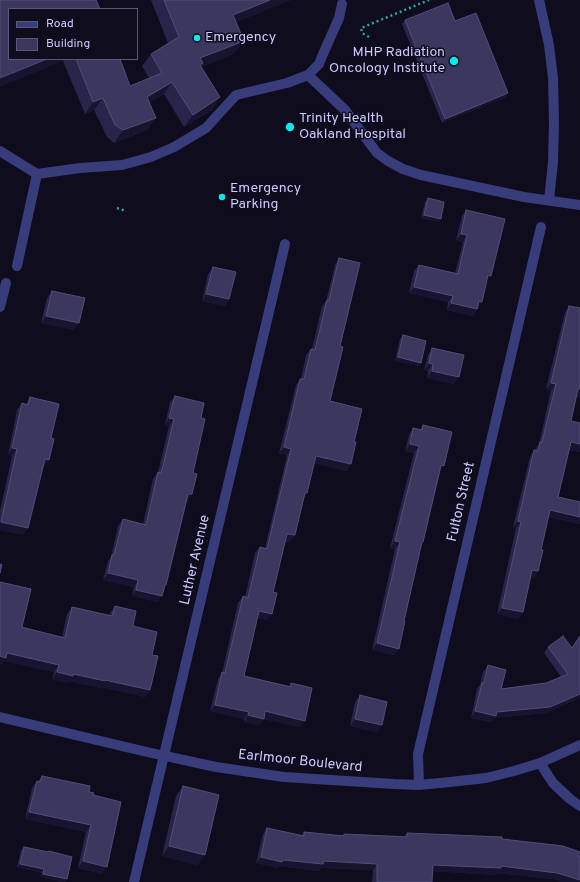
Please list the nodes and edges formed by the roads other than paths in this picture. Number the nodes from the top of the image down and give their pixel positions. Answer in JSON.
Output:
{"nodes":[{"id":1,"x":539,"y":0,"type":"edge"},
{"id":2,"x":342,"y":4,"type":"dead end"},
{"id":3,"x":308,"y":76,"type":"junction"},
{"id":4,"x":0,"y":151,"type":"edge"},
{"id":5,"x":37,"y":174,"type":"junction"},
{"id":6,"x":549,"y":200,"type":"junction"},
{"id":7,"x":580,"y":205,"type":"edge"},
{"id":8,"x":541,"y":227,"type":"dead end"},
{"id":9,"x":285,"y":244,"type":"dead end"},
{"id":10,"x":17,"y":266,"type":"dead end"},
{"id":11,"x":6,"y":283,"type":"dead end"},
{"id":12,"x":0,"y":307,"type":"edge"},
{"id":13,"x":0,"y":717,"type":"edge"},
{"id":14,"x":580,"y":745,"type":"edge"},
{"id":15,"x":164,"y":756,"type":"junction"},
{"id":16,"x":540,"y":763,"type":"junction"},
{"id":17,"x":419,"y":784,"type":"junction"},
{"id":18,"x":580,"y":806,"type":"edge"},
{"id":19,"x":134,"y":882,"type":"edge"}],
"edges":[{"from":1,"to":6,"type":"street"},
{"from":2,"to":3,"type":"street"},
{"from":3,"to":5,"type":"street"},
{"from":3,"to":6,"type":"street"},
{"from":4,"to":5,"type":"street"},
{"from":5,"to":10,"type":"street"},
{"from":6,"to":7,"type":"street"},
{"from":8,"to":17,"type":"street","name":"Fulton Street"},
{"from":9,"to":15,"type":"street","name":"Luther Avenue"},
{"from":11,"to":12,"type":"street"},
{"from":13,"to":15,"type":"street","name":"Earlmoor Boulevard"},
{"from":14,"to":16,"type":"street","name":"Earlmoor Boulevard"},
{"from":15,"to":17,"type":"street","name":"Earlmoor Boulevard"},
{"from":15,"to":19,"type":"street","name":"Luther Avenue"},
{"from":16,"to":17,"type":"street","name":"Earlmoor Boulevard"},
{"from":16,"to":18,"type":"street"}]}
